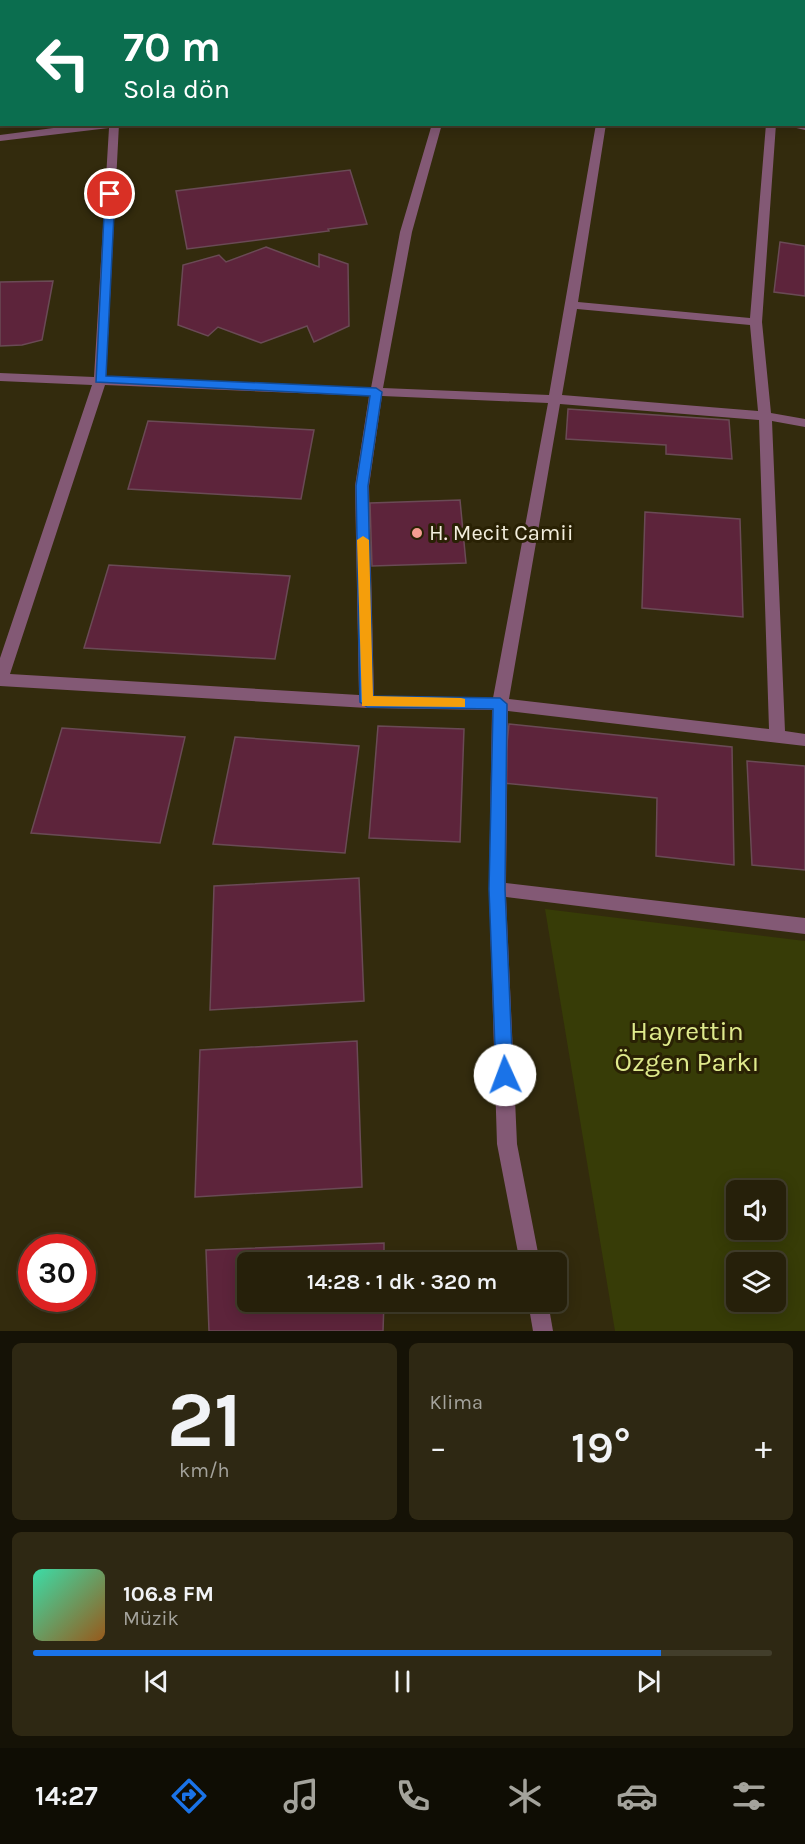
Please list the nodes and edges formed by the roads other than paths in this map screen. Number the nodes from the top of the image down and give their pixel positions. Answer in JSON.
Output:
{"nodes":[{"id":1,"x":105,"y":126,"type":"edge"},
{"id":2,"x":114,"y":126,"type":"edge"},
{"id":3,"x":436,"y":126,"type":"edge"},
{"id":4,"x":601,"y":126,"type":"edge"},
{"id":5,"x":771,"y":126,"type":"edge"},
{"id":6,"x":0,"y":138,"type":"edge"},
{"id":7,"x":570,"y":305,"type":"junction"},
{"id":8,"x":756,"y":322,"type":"junction"},
{"id":9,"x":0,"y":378,"type":"edge"},
{"id":10,"x":100,"y":380,"type":"junction"},
{"id":11,"x":376,"y":392,"type":"junction"},
{"id":12,"x":554,"y":399,"type":"junction"},
{"id":13,"x":765,"y":416,"type":"junction"},
{"id":14,"x":805,"y":423,"type":"edge"},
{"id":15,"x":0,"y":680,"type":"edge"},
{"id":16,"x":367,"y":702,"type":"junction"},
{"id":17,"x":500,"y":704,"type":"junction"},
{"id":18,"x":777,"y":737,"type":"junction"},
{"id":19,"x":805,"y":740,"type":"edge"},
{"id":20,"x":497,"y":889,"type":"junction"},
{"id":21,"x":805,"y":926,"type":"edge"},
{"id":22,"x":528,"y":1252,"type":"edge"},
{"id":23,"x":540,"y":1312,"type":"edge"},
{"id":24,"x":543,"y":1331,"type":"edge"}],
"edges":[{"from":1,"to":6,"type":"street"},
{"from":2,"to":10,"type":"street"},
{"from":3,"to":11,"type":"street"},
{"from":4,"to":7,"type":"street"},
{"from":5,"to":8,"type":"street"},
{"from":7,"to":8,"type":"street"},
{"from":7,"to":12,"type":"street"},
{"from":8,"to":13,"type":"street"},
{"from":9,"to":10,"type":"street"},
{"from":10,"to":11,"type":"street"},
{"from":10,"to":15,"type":"street"},
{"from":11,"to":12,"type":"street"},
{"from":11,"to":16,"type":"street"},
{"from":12,"to":13,"type":"street"},
{"from":12,"to":17,"type":"street"},
{"from":13,"to":14,"type":"street"},
{"from":13,"to":18,"type":"street"},
{"from":15,"to":16,"type":"street"},
{"from":16,"to":17,"type":"street"},
{"from":17,"to":18,"type":"street"},
{"from":17,"to":20,"type":"street"},
{"from":18,"to":19,"type":"street"},
{"from":20,"to":21,"type":"street"},
{"from":20,"to":22,"type":"street"},
{"from":23,"to":24,"type":"street"}]}
